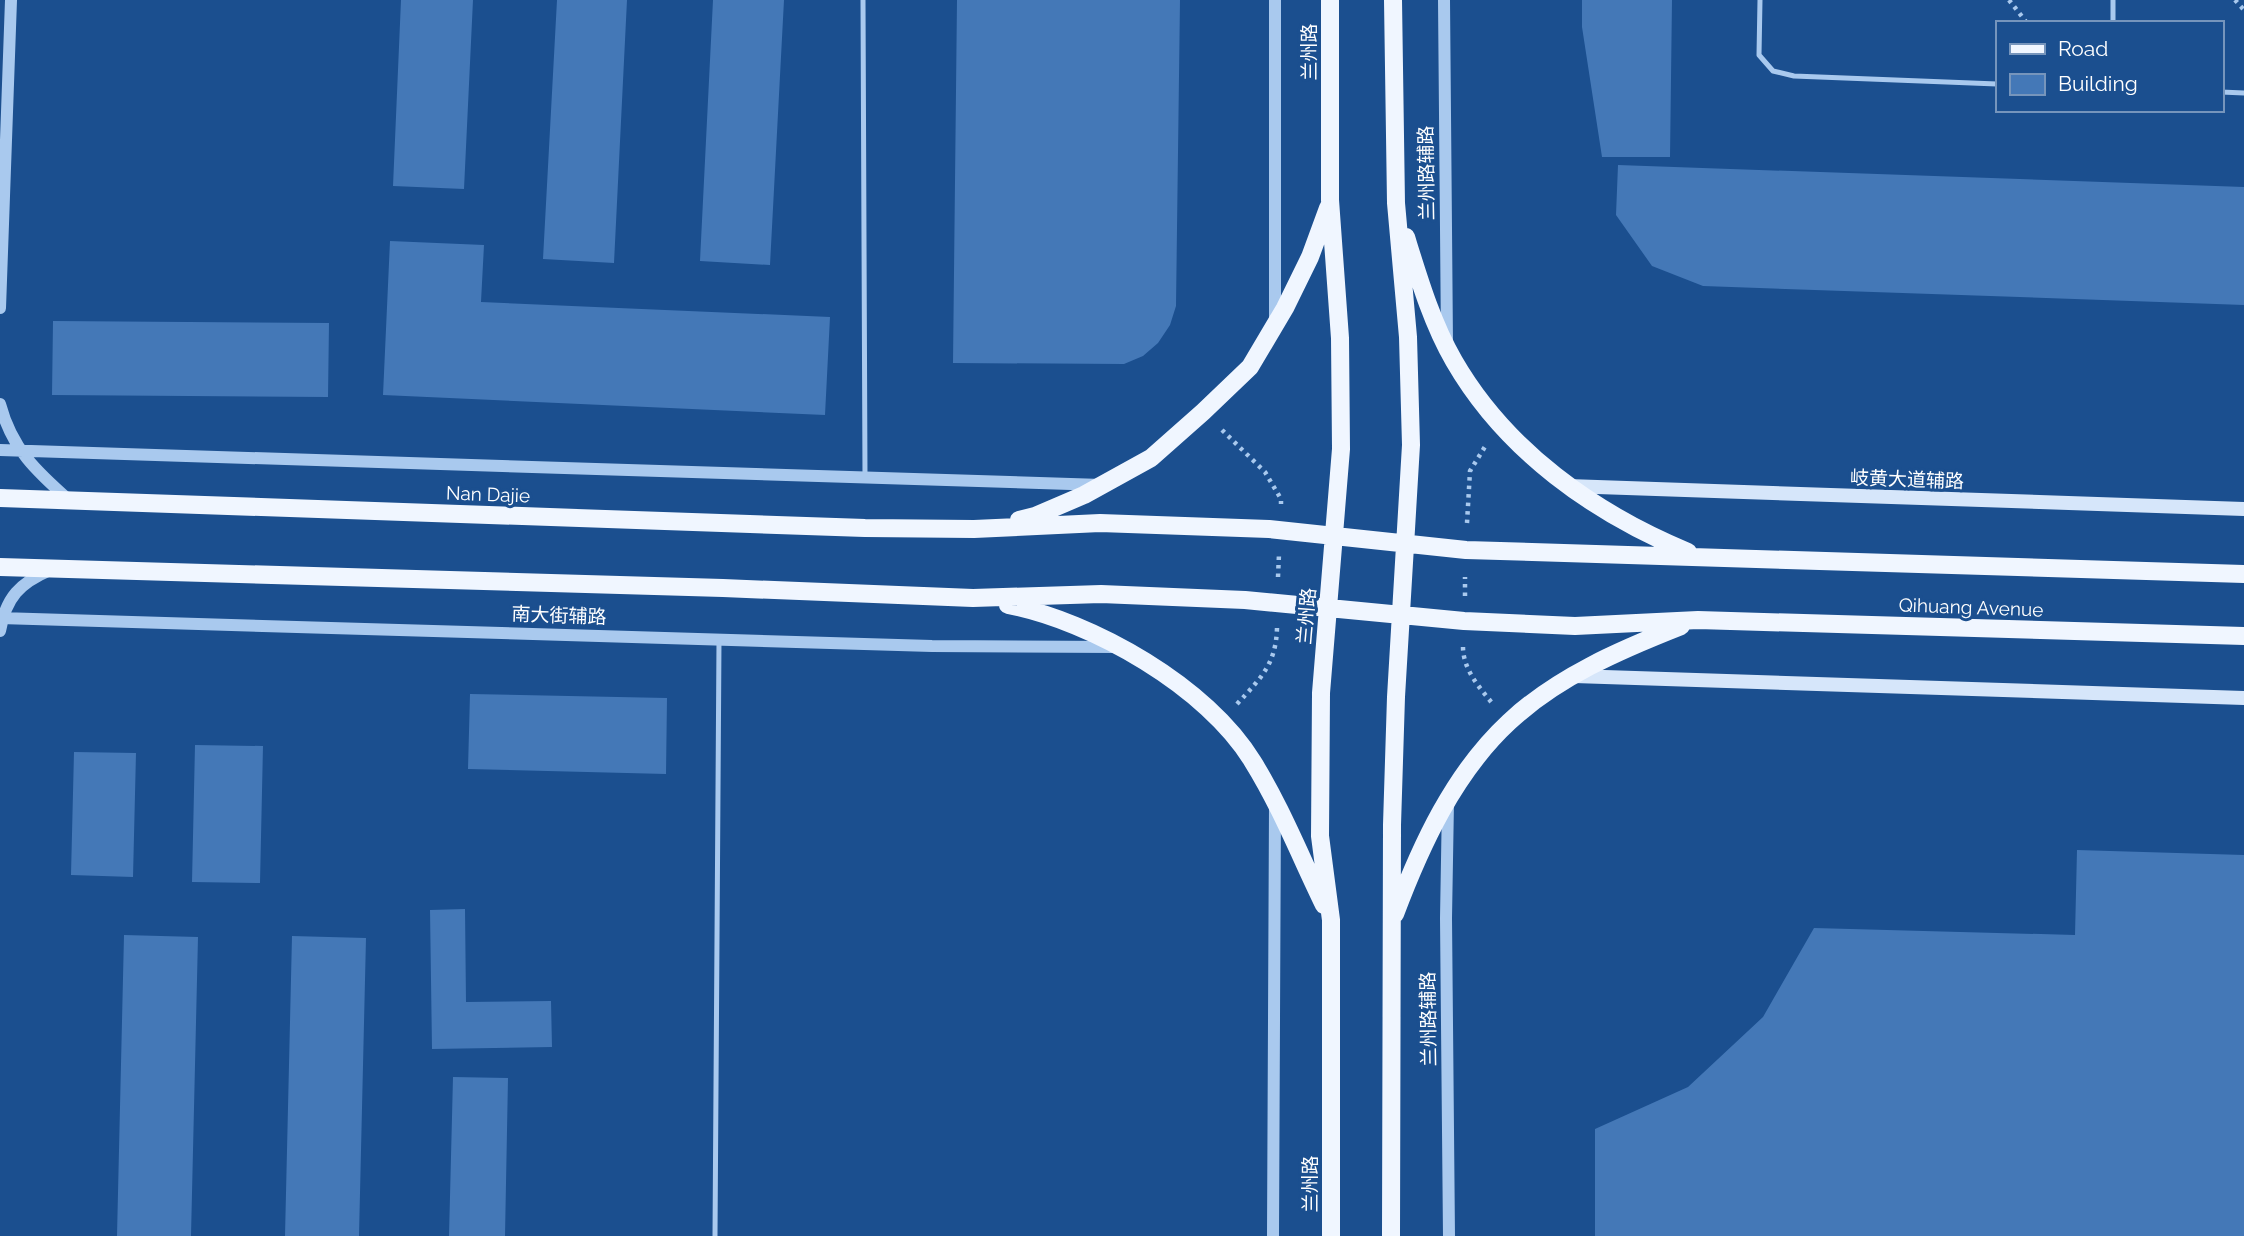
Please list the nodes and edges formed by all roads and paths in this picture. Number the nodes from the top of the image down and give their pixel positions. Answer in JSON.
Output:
{"nodes":[{"id":1,"x":11,"y":0,"type":"edge"},
{"id":2,"x":863,"y":0,"type":"edge"},
{"id":3,"x":1275,"y":0,"type":"edge"},
{"id":4,"x":1330,"y":0,"type":"edge"},
{"id":5,"x":1393,"y":0,"type":"edge"},
{"id":6,"x":1444,"y":0,"type":"edge"},
{"id":7,"x":1760,"y":0,"type":"edge"},
{"id":8,"x":2009,"y":0,"type":"edge"},
{"id":9,"x":2113,"y":0,"type":"edge"},
{"id":10,"x":2235,"y":0,"type":"edge"},
{"id":11,"x":2244,"y":10,"type":"edge"},
{"id":12,"x":2025,"y":21,"type":"edge"},
{"id":13,"x":2113,"y":21,"type":"edge"},
{"id":14,"x":1996,"y":84,"type":"edge"},
{"id":15,"x":2223,"y":92,"type":"edge"},
{"id":16,"x":2244,"y":93,"type":"edge"},
{"id":17,"x":1330,"y":200,"type":"junction"},
{"id":18,"x":1396,"y":203,"type":"junction"},
{"id":19,"x":0,"y":308,"type":"edge"},
{"id":20,"x":1275,"y":325,"type":"junction"},
{"id":21,"x":1447,"y":347,"type":"junction"},
{"id":22,"x":0,"y":404,"type":"edge"},
{"id":23,"x":1203,"y":412,"type":"junction"},
{"id":24,"x":0,"y":450,"type":"edge"},
{"id":25,"x":20,"y":450,"type":"junction"},
{"id":26,"x":865,"y":478,"type":"junction"},
{"id":27,"x":1102,"y":485,"type":"junction"},
{"id":28,"x":1568,"y":486,"type":"junction"},
{"id":29,"x":0,"y":498,"type":"edge"},
{"id":30,"x":71,"y":501,"type":"junction"},
{"id":31,"x":2244,"y":509,"type":"edge"},
{"id":32,"x":974,"y":529,"type":"junction"},
{"id":33,"x":1280,"y":530,"type":"junction"},
{"id":34,"x":1334,"y":536,"type":"junction"},
{"id":35,"x":1405,"y":543,"type":"junction"},
{"id":36,"x":1698,"y":555,"type":"junction"},
{"id":37,"x":0,"y":567,"type":"edge"},
{"id":38,"x":52,"y":569,"type":"junction"},
{"id":39,"x":2244,"y":574,"type":"edge"},
{"id":40,"x":973,"y":598,"type":"junction"},
{"id":41,"x":1278,"y":603,"type":"junction"},
{"id":42,"x":1328,"y":608,"type":"junction"},
{"id":43,"x":1401,"y":615,"type":"junction"},
{"id":44,"x":1698,"y":620,"type":"junction"},
{"id":45,"x":1,"y":622,"type":"edge"},
{"id":46,"x":2244,"y":636,"type":"edge"},
{"id":47,"x":719,"y":640,"type":"junction"},
{"id":48,"x":1117,"y":647,"type":"junction"},
{"id":49,"x":1572,"y":676,"type":"junction"},
{"id":50,"x":2244,"y":698,"type":"edge"},
{"id":51,"x":1222,"y":720,"type":"junction"},
{"id":52,"x":1275,"y":801,"type":"junction"},
{"id":53,"x":1448,"y":801,"type":"junction"},
{"id":54,"x":1331,"y":920,"type":"junction"},
{"id":55,"x":1391,"y":924,"type":"junction"},
{"id":56,"x":715,"y":1236,"type":"edge"},
{"id":57,"x":1273,"y":1236,"type":"edge"},
{"id":58,"x":1331,"y":1236,"type":"edge"},
{"id":59,"x":1391,"y":1236,"type":"edge"},
{"id":60,"x":1449,"y":1236,"type":"edge"}],
"edges":[{"from":1,"to":19,"type":"street"},
{"from":2,"to":26,"type":"lane"},
{"from":3,"to":20,"type":"street"},
{"from":4,"to":17,"type":"main road","name":"兰州路"},
{"from":5,"to":18,"type":"main road"},
{"from":6,"to":21,"type":"street","name":"兰州路辅路"},
{"from":7,"to":14,"type":"lane"},
{"from":8,"to":12,"type":"path"},
{"from":9,"to":13,"type":"lane"},
{"from":10,"to":11,"type":"path"},
{"from":15,"to":16,"type":"lane"},
{"from":17,"to":20,"type":"main road"},
{"from":17,"to":34,"type":"main road","name":"兰州路"},
{"from":18,"to":21,"type":"main road"},
{"from":18,"to":35,"type":"main road"},
{"from":20,"to":23,"type":"main road"},
{"from":21,"to":28,"type":"main road"},
{"from":22,"to":25,"type":"street"},
{"from":23,"to":27,"type":"main road"},
{"from":23,"to":33,"type":"path"},
{"from":24,"to":25,"type":"street"},
{"from":25,"to":26,"type":"street"},
{"from":25,"to":30,"type":"street"},
{"from":26,"to":27,"type":"street"},
{"from":27,"to":32,"type":"main road"},
{"from":28,"to":31,"type":"main road","name":"岐黄大道辅路"},
{"from":28,"to":36,"type":"main road"},
{"from":29,"to":30,"type":"main road","name":"Nan Dajie"},
{"from":30,"to":32,"type":"main road","name":"Nan Dajie"},
{"from":32,"to":33,"type":"main road"},
{"from":33,"to":34,"type":"main road"},
{"from":33,"to":41,"type":"path"},
{"from":34,"to":35,"type":"main road"},
{"from":34,"to":42,"type":"main road","name":"兰州路"},
{"from":35,"to":36,"type":"main road"},
{"from":35,"to":43,"type":"main road"},
{"from":36,"to":39,"type":"main road"},
{"from":37,"to":38,"type":"main road"},
{"from":38,"to":40,"type":"main road"},
{"from":38,"to":45,"type":"street"},
{"from":40,"to":41,"type":"main road","name":"Qihuang Avenue"},
{"from":40,"to":48,"type":"main road"},
{"from":41,"to":42,"type":"main road","name":"Qihuang Avenue"},
{"from":41,"to":51,"type":"path"},
{"from":42,"to":43,"type":"main road","name":"Qihuang Avenue"},
{"from":42,"to":54,"type":"main road","name":"兰州路"},
{"from":43,"to":44,"type":"main road","name":"Qihuang Avenue"},
{"from":43,"to":55,"type":"main road"},
{"from":44,"to":46,"type":"main road","name":"Qihuang Avenue"},
{"from":44,"to":49,"type":"main road"},
{"from":45,"to":47,"type":"street","name":"南大街辅路"},
{"from":47,"to":48,"type":"street","name":"南大街辅路"},
{"from":47,"to":56,"type":"lane"},
{"from":48,"to":51,"type":"main road"},
{"from":49,"to":50,"type":"main road"},
{"from":49,"to":53,"type":"main road"},
{"from":51,"to":52,"type":"main road"},
{"from":52,"to":54,"type":"main road"},
{"from":52,"to":57,"type":"street"},
{"from":53,"to":55,"type":"main road"},
{"from":53,"to":60,"type":"street","name":"兰州路辅路"},
{"from":54,"to":58,"type":"main road","name":"兰州路"},
{"from":55,"to":59,"type":"main road"}]}
